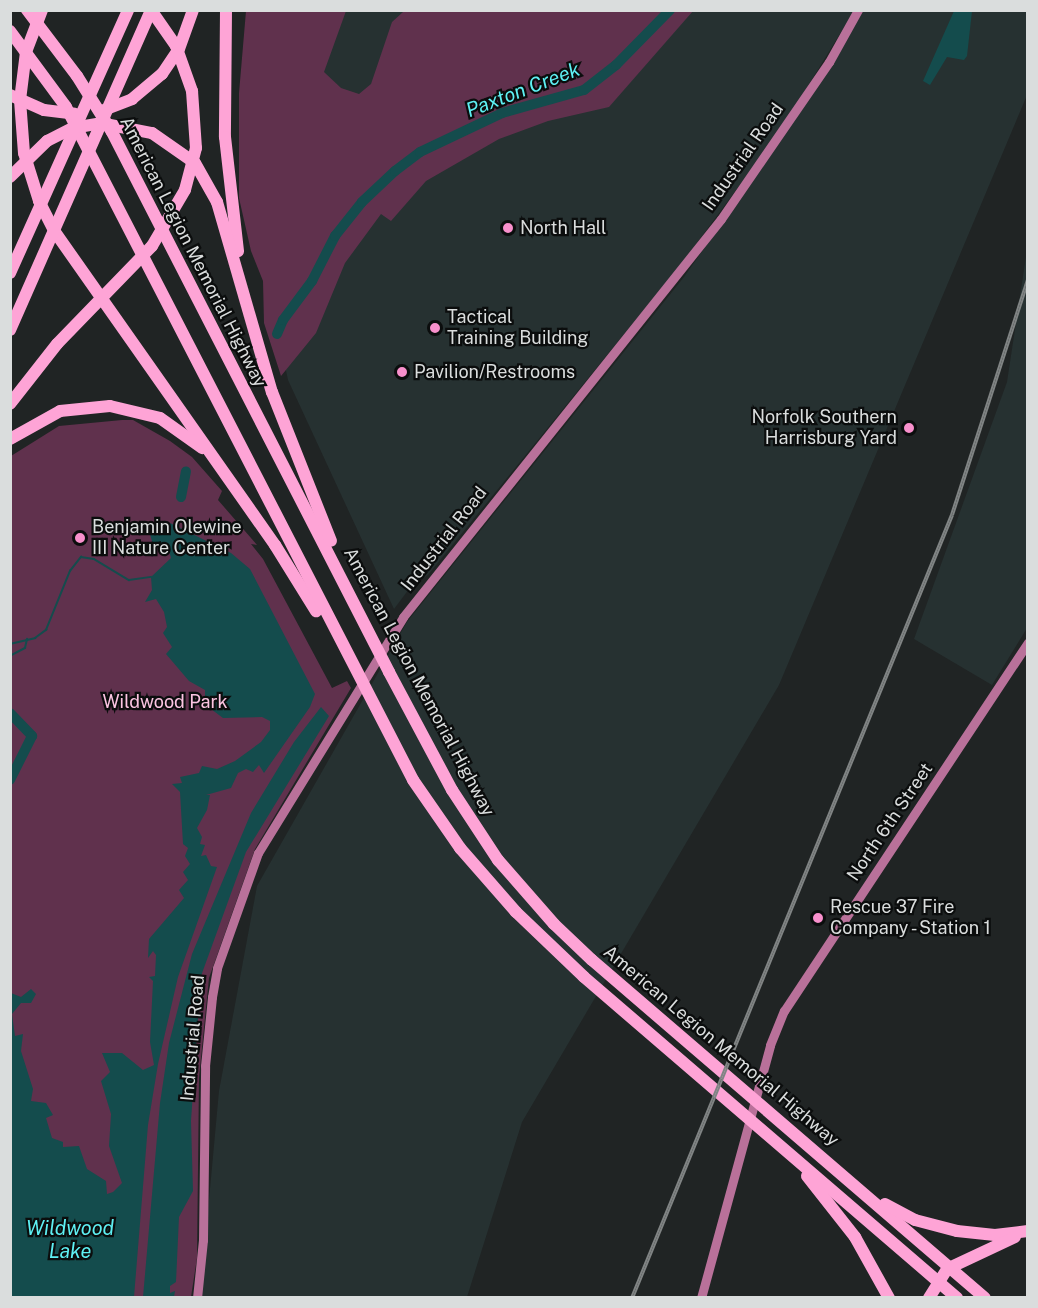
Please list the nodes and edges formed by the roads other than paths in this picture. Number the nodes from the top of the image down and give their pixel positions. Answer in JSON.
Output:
{"nodes":[{"id":1,"x":27,"y":10,"type":"edge"},
{"id":2,"x":42,"y":10,"type":"edge"},
{"id":3,"x":128,"y":10,"type":"edge"},
{"id":4,"x":151,"y":10,"type":"edge"},
{"id":5,"x":193,"y":10,"type":"edge"},
{"id":6,"x":226,"y":10,"type":"edge"},
{"id":7,"x":858,"y":10,"type":"edge"},
{"id":8,"x":10,"y":31,"type":"edge"},
{"id":9,"x":10,"y":95,"type":"edge"},
{"id":10,"x":10,"y":177,"type":"edge"},
{"id":11,"x":10,"y":273,"type":"edge"},
{"id":12,"x":10,"y":330,"type":"edge"},
{"id":13,"x":254,"y":332,"type":"junction"},
{"id":14,"x":10,"y":404,"type":"edge"},
{"id":15,"x":10,"y":439,"type":"edge"},
{"id":16,"x":216,"y":461,"type":"junction"},
{"id":17,"x":371,"y":636,"type":"junction"},
{"id":18,"x":1028,"y":643,"type":"edge"},
{"id":19,"x":352,"y":668,"type":"junction"},
{"id":20,"x":772,"y":1136,"type":"junction"},
{"id":21,"x":846,"y":1177,"type":"junction"},
{"id":22,"x":1028,"y":1232,"type":"edge"},
{"id":23,"x":954,"y":1295,"type":"edge"},
{"id":24,"x":887,"y":1296,"type":"edge"},
{"id":25,"x":197,"y":1298,"type":"edge"},
{"id":26,"x":701,"y":1298,"type":"edge"},
{"id":27,"x":929,"y":1298,"type":"edge"},
{"id":28,"x":985,"y":1298,"type":"edge"}],
"edges":[{"from":1,"to":17,"type":"highway","name":"American Legion Memorial Highway"},
{"from":2,"to":16,"type":"highway"},
{"from":3,"to":11,"type":"highway"},
{"from":4,"to":12,"type":"highway"},
{"from":4,"to":14,"type":"highway"},
{"from":5,"to":9,"type":"highway"},
{"from":6,"to":13,"type":"highway"},
{"from":7,"to":25,"type":"street","name":"Industrial Road"},
{"from":8,"to":19,"type":"highway"},
{"from":10,"to":13,"type":"highway"},
{"from":13,"to":17,"type":"highway"},
{"from":15,"to":16,"type":"highway"},
{"from":16,"to":19,"type":"highway"},
{"from":17,"to":21,"type":"highway","name":"American Legion Memorial Highway"},
{"from":18,"to":26,"type":"street","name":"North 6th Street"},
{"from":19,"to":20,"type":"highway","name":"American Legion Memorial Highway"},
{"from":20,"to":23,"type":"highway","name":"American Legion Memorial Highway"},
{"from":20,"to":24,"type":"highway"},
{"from":21,"to":22,"type":"highway"},
{"from":21,"to":28,"type":"highway","name":"American Legion Memorial Highway"},
{"from":22,"to":27,"type":"highway"}]}
